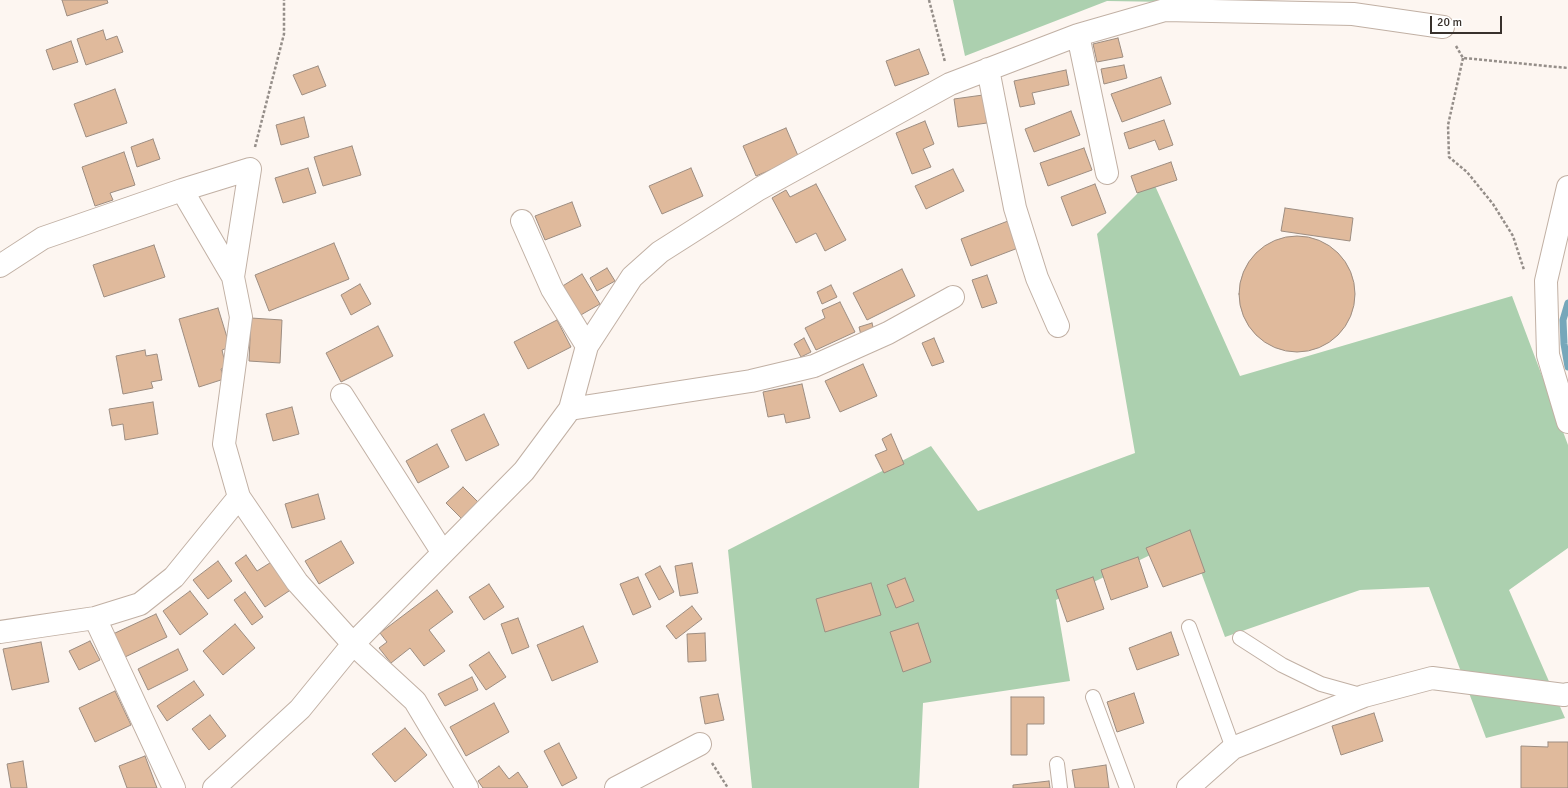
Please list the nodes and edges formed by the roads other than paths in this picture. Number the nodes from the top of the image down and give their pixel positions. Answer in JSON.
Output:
{"nodes":[{"id":1,"x":1443,"y":27,"type":"road end"},
{"id":2,"x":1078,"y":35,"type":"junction"},
{"id":3,"x":988,"y":69,"type":"junction"},
{"id":4,"x":1107,"y":173,"type":"dead end"},
{"id":5,"x":1568,"y":187,"type":"edge"},
{"id":6,"x":182,"y":190,"type":"junction"},
{"id":7,"x":522,"y":221,"type":"dead end"},
{"id":8,"x":0,"y":266,"type":"edge"},
{"id":9,"x":232,"y":278,"type":"junction"},
{"id":10,"x":953,"y":297,"type":"dead end"},
{"id":11,"x":1058,"y":326,"type":"dead end"},
{"id":12,"x":587,"y":346,"type":"junction"},
{"id":13,"x":342,"y":395,"type":"dead end"},
{"id":14,"x":570,"y":409,"type":"junction"},
{"id":15,"x":1568,"y":422,"type":"edge"},
{"id":16,"x":239,"y":497,"type":"junction"},
{"id":17,"x":443,"y":553,"type":"junction"},
{"id":18,"x":95,"y":618,"type":"junction"},
{"id":19,"x":1189,"y":627,"type":"dead end"},
{"id":20,"x":0,"y":632,"type":"edge"},
{"id":21,"x":1240,"y":638,"type":"dead end"},
{"id":22,"x":353,"y":644,"type":"junction"},
{"id":23,"x":1568,"y":694,"type":"edge"},
{"id":24,"x":1364,"y":696,"type":"junction"},
{"id":25,"x":1093,"y":698,"type":"dead end"},
{"id":26,"x":700,"y":744,"type":"road end"},
{"id":27,"x":1233,"y":748,"type":"junction"},
{"id":28,"x":1057,"y":764,"type":"dead end"},
{"id":29,"x":174,"y":788,"type":"edge"},
{"id":30,"x":214,"y":788,"type":"edge"},
{"id":31,"x":467,"y":788,"type":"edge"},
{"id":32,"x":616,"y":788,"type":"edge"},
{"id":33,"x":1060,"y":788,"type":"edge"},
{"id":34,"x":1128,"y":788,"type":"edge"},
{"id":35,"x":1188,"y":788,"type":"edge"}],
"edges":[{"from":1,"to":2,"type":"street"},
{"from":2,"to":3,"type":"street"},
{"from":2,"to":4,"type":"street"},
{"from":3,"to":11,"type":"street"},
{"from":3,"to":12,"type":"street"},
{"from":5,"to":15,"type":"street"},
{"from":6,"to":8,"type":"street"},
{"from":6,"to":9,"type":"street"},
{"from":6,"to":9,"type":"street"},
{"from":7,"to":12,"type":"street"},
{"from":9,"to":16,"type":"street"},
{"from":10,"to":14,"type":"street"},
{"from":12,"to":14,"type":"street"},
{"from":13,"to":17,"type":"street"},
{"from":14,"to":17,"type":"street"},
{"from":16,"to":18,"type":"street"},
{"from":16,"to":22,"type":"street"},
{"from":17,"to":22,"type":"street"},
{"from":18,"to":20,"type":"street"},
{"from":18,"to":29,"type":"street"},
{"from":19,"to":27,"type":"lane"},
{"from":21,"to":24,"type":"lane"},
{"from":22,"to":30,"type":"street"},
{"from":22,"to":31,"type":"street"},
{"from":23,"to":24,"type":"street"},
{"from":24,"to":27,"type":"street"},
{"from":25,"to":34,"type":"lane"},
{"from":26,"to":32,"type":"street"},
{"from":27,"to":35,"type":"street"},
{"from":28,"to":33,"type":"lane"}]}
